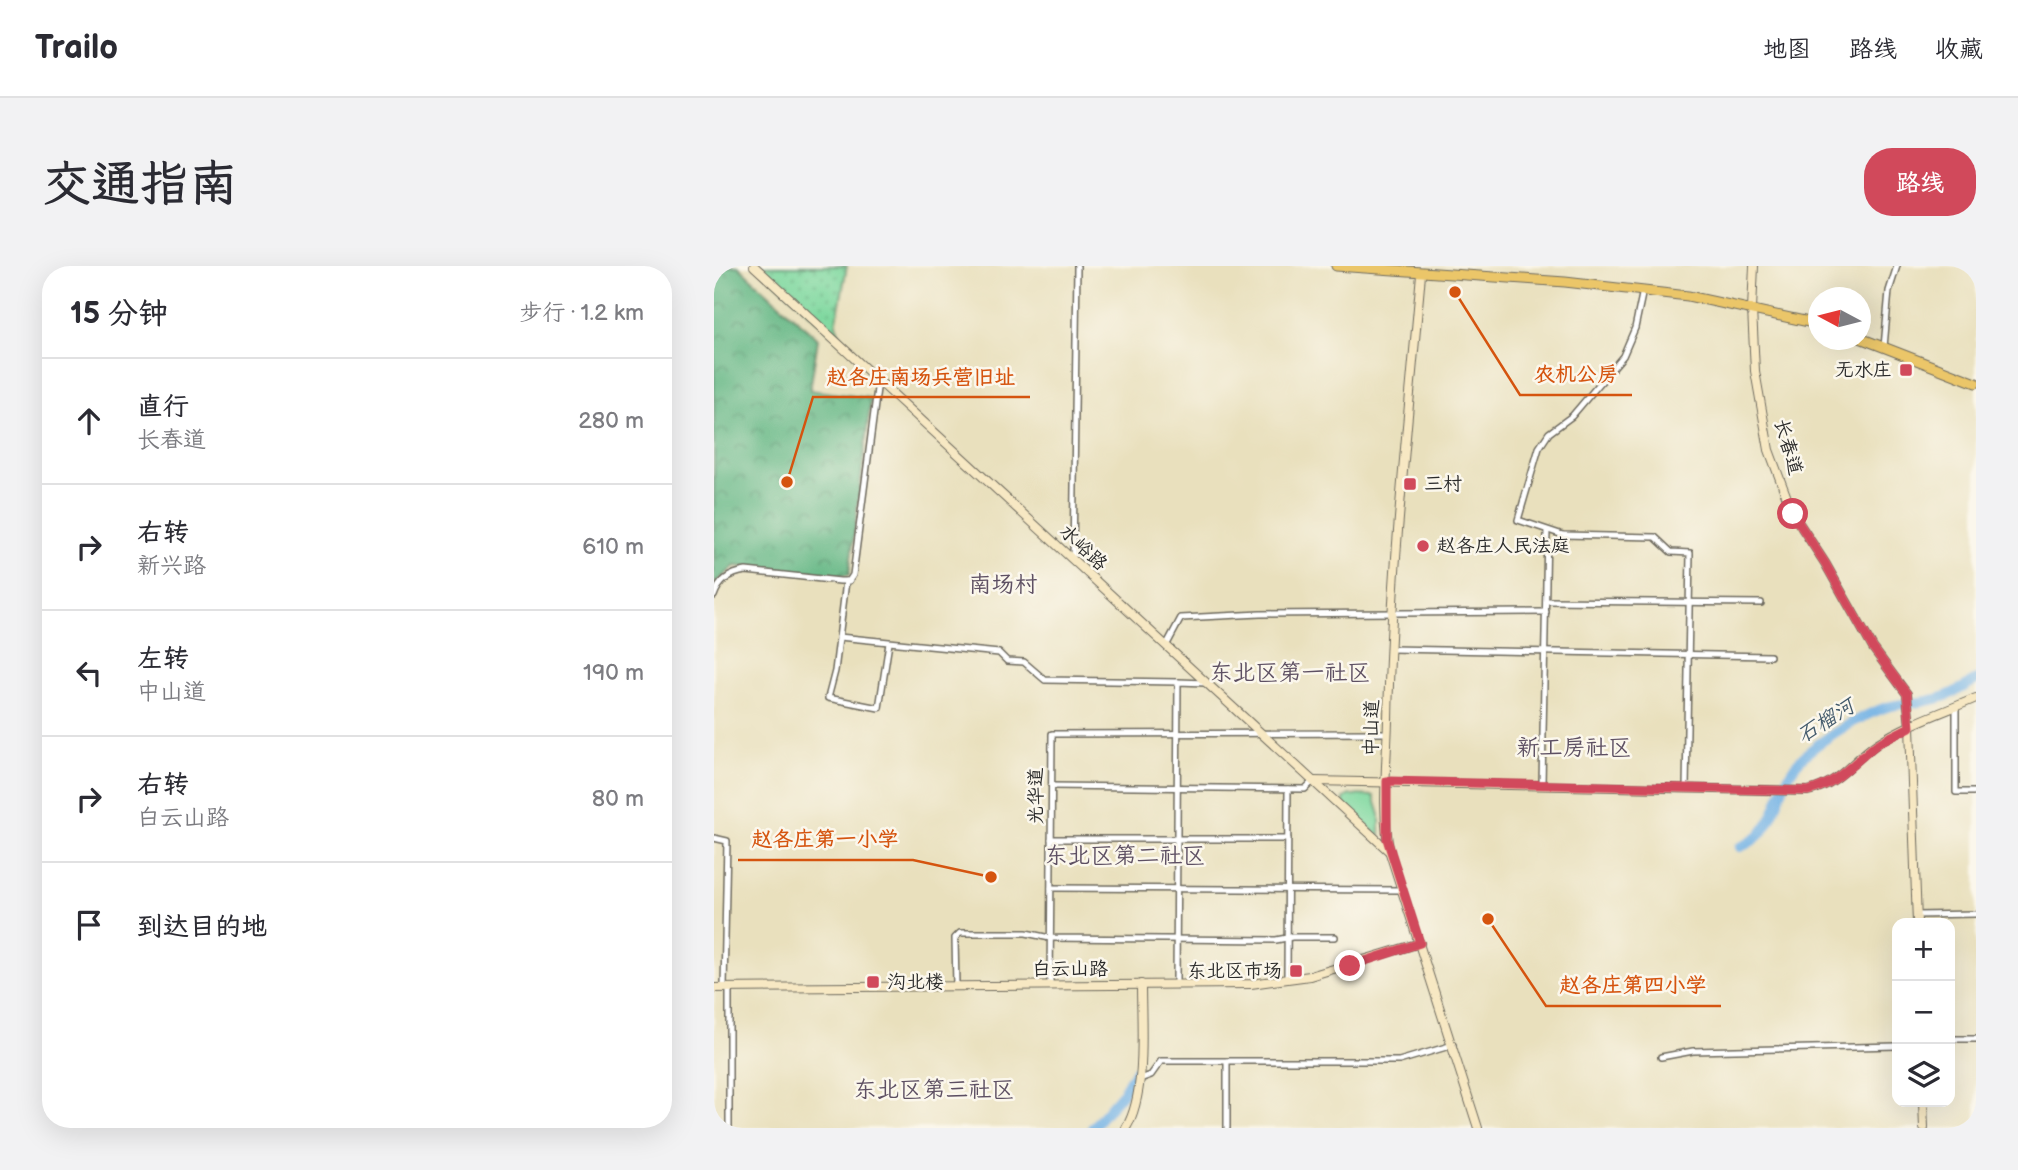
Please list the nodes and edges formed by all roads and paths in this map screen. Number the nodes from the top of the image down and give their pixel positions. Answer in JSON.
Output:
{"nodes":[{"id":1,"x":754,"y":266,"type":"edge"},
{"id":2,"x":1077,"y":266,"type":"edge"},
{"id":3,"x":1336,"y":266,"type":"edge"},
{"id":4,"x":1754,"y":266,"type":"edge"},
{"id":5,"x":1897,"y":266,"type":"edge"},
{"id":6,"x":1434,"y":270,"type":"edge"},
{"id":7,"x":1421,"y":274,"type":"junction"},
{"id":8,"x":1643,"y":290,"type":"junction"},
{"id":9,"x":1752,"y":309,"type":"junction"},
{"id":10,"x":1808,"y":322,"type":"edge"},
{"id":11,"x":1871,"y":342,"type":"edge"},
{"id":12,"x":1884,"y":347,"type":"junction"},
{"id":13,"x":878,"y":380,"type":"junction"},
{"id":14,"x":1976,"y":383,"type":"edge"},
{"id":15,"x":1547,"y":531,"type":"junction"},
{"id":16,"x":1073,"y":560,"type":"junction"},
{"id":17,"x":846,"y":581,"type":"junction"},
{"id":18,"x":714,"y":596,"type":"edge"},
{"id":19,"x":1546,"y":601,"type":"junction"},
{"id":20,"x":1689,"y":602,"type":"junction"},
{"id":21,"x":1761,"y":603,"type":"dead end"},
{"id":22,"x":1546,"y":612,"type":"junction"},
{"id":23,"x":1393,"y":613,"type":"junction"},
{"id":24,"x":839,"y":637,"type":"junction"},
{"id":25,"x":889,"y":643,"type":"junction"},
{"id":26,"x":1166,"y":646,"type":"junction"},
{"id":27,"x":1391,"y":649,"type":"junction"},
{"id":28,"x":1545,"y":652,"type":"junction"},
{"id":29,"x":1688,"y":654,"type":"junction"},
{"id":30,"x":1770,"y":656,"type":"dead end"},
{"id":31,"x":1178,"y":682,"type":"junction"},
{"id":32,"x":1206,"y":683,"type":"junction"},
{"id":33,"x":1976,"y":698,"type":"edge"},
{"id":34,"x":1956,"y":707,"type":"junction"},
{"id":35,"x":1910,"y":727,"type":"junction"},
{"id":36,"x":1177,"y":733,"type":"junction"},
{"id":37,"x":1261,"y":733,"type":"junction"},
{"id":38,"x":1388,"y":733,"type":"junction"},
{"id":39,"x":1313,"y":781,"type":"junction"},
{"id":40,"x":1387,"y":781,"type":"junction"},
{"id":41,"x":1542,"y":784,"type":"junction"},
{"id":42,"x":1052,"y":786,"type":"junction"},
{"id":43,"x":1177,"y":788,"type":"junction"},
{"id":44,"x":1288,"y":789,"type":"junction"},
{"id":45,"x":1686,"y":789,"type":"junction"},
{"id":46,"x":1976,"y":792,"type":"edge"},
{"id":47,"x":714,"y":838,"type":"edge"},
{"id":48,"x":1177,"y":838,"type":"junction"},
{"id":49,"x":1051,"y":839,"type":"junction"},
{"id":50,"x":1288,"y":839,"type":"junction"},
{"id":51,"x":1391,"y":853,"type":"junction"},
{"id":52,"x":1051,"y":888,"type":"junction"},
{"id":53,"x":1176,"y":889,"type":"junction"},
{"id":54,"x":1287,"y":889,"type":"junction"},
{"id":55,"x":1402,"y":890,"type":"junction"},
{"id":56,"x":1976,"y":914,"type":"edge"},
{"id":57,"x":1917,"y":918,"type":"edge"},
{"id":58,"x":1929,"y":918,"type":"edge"},
{"id":59,"x":1051,"y":937,"type":"junction"},
{"id":60,"x":1176,"y":937,"type":"junction"},
{"id":61,"x":1287,"y":937,"type":"junction"},
{"id":62,"x":1335,"y":937,"type":"dead end"},
{"id":63,"x":1420,"y":943,"type":"junction"},
{"id":64,"x":1287,"y":980,"type":"junction"},
{"id":65,"x":1141,"y":984,"type":"junction"},
{"id":66,"x":1176,"y":984,"type":"junction"},
{"id":67,"x":1050,"y":985,"type":"junction"},
{"id":68,"x":956,"y":986,"type":"junction"},
{"id":69,"x":727,"y":987,"type":"junction"},
{"id":70,"x":714,"y":988,"type":"edge"},
{"id":71,"x":1955,"y":1039,"type":"edge"},
{"id":72,"x":1976,"y":1039,"type":"edge"},
{"id":73,"x":1453,"y":1045,"type":"junction"},
{"id":74,"x":1892,"y":1046,"type":"edge"},
{"id":75,"x":1661,"y":1057,"type":"dead end"},
{"id":76,"x":1227,"y":1060,"type":"junction"},
{"id":77,"x":1140,"y":1079,"type":"junction"},
{"id":78,"x":1923,"y":1107,"type":"edge"},
{"id":79,"x":729,"y":1128,"type":"edge"},
{"id":80,"x":1126,"y":1128,"type":"edge"},
{"id":81,"x":1227,"y":1128,"type":"edge"},
{"id":82,"x":1478,"y":1128,"type":"edge"},
{"id":83,"x":1924,"y":1128,"type":"edge"}],
"edges":[{"from":1,"to":13,"type":"street","name":"水峪路"},
{"from":2,"to":16,"type":"street"},
{"from":3,"to":7,"type":"main road"},
{"from":4,"to":9,"type":"street","name":"长春道"},
{"from":5,"to":12,"type":"street"},
{"from":6,"to":7,"type":"main road"},
{"from":6,"to":8,"type":"main road"},
{"from":7,"to":23,"type":"street","name":"中山道"},
{"from":8,"to":9,"type":"main road"},
{"from":8,"to":15,"type":"street"},
{"from":9,"to":10,"type":"main road"},
{"from":9,"to":35,"type":"street","name":"长春道"},
{"from":11,"to":12,"type":"main road"},
{"from":12,"to":14,"type":"main road"},
{"from":13,"to":16,"type":"street","name":"水峪路"},
{"from":13,"to":17,"type":"street"},
{"from":15,"to":19,"type":"street"},
{"from":15,"to":20,"type":"street"},
{"from":16,"to":26,"type":"street","name":"水峪路"},
{"from":17,"to":18,"type":"street"},
{"from":17,"to":24,"type":"street"},
{"from":19,"to":20,"type":"street"},
{"from":19,"to":22,"type":"street"},
{"from":20,"to":21,"type":"street"},
{"from":20,"to":29,"type":"street"},
{"from":22,"to":23,"type":"street"},
{"from":22,"to":28,"type":"street"},
{"from":23,"to":26,"type":"street"},
{"from":23,"to":27,"type":"street","name":"中山道"},
{"from":24,"to":25,"type":"street"},
{"from":24,"to":25,"type":"street"},
{"from":25,"to":31,"type":"street"},
{"from":26,"to":32,"type":"street","name":"水峪路"},
{"from":27,"to":28,"type":"street"},
{"from":27,"to":38,"type":"street","name":"中山道"},
{"from":28,"to":29,"type":"street"},
{"from":28,"to":41,"type":"street"},
{"from":29,"to":30,"type":"street"},
{"from":29,"to":45,"type":"street"},
{"from":31,"to":32,"type":"street"},
{"from":31,"to":36,"type":"street"},
{"from":32,"to":37,"type":"street","name":"水峪路"},
{"from":33,"to":34,"type":"street"},
{"from":34,"to":35,"type":"street"},
{"from":34,"to":46,"type":"street"},
{"from":35,"to":45,"type":"street"},
{"from":35,"to":57,"type":"street","name":"长春道"},
{"from":36,"to":37,"type":"street"},
{"from":36,"to":42,"type":"street","name":"光华道"},
{"from":36,"to":43,"type":"street"},
{"from":37,"to":38,"type":"street"},
{"from":37,"to":39,"type":"street","name":"水峪路"},
{"from":38,"to":40,"type":"street","name":"中山道"},
{"from":39,"to":40,"type":"street"},
{"from":39,"to":44,"type":"street"},
{"from":39,"to":51,"type":"street","name":"水峪路"},
{"from":40,"to":41,"type":"street"},
{"from":40,"to":51,"type":"street","name":"中山道"},
{"from":41,"to":45,"type":"street"},
{"from":42,"to":43,"type":"street"},
{"from":42,"to":49,"type":"street","name":"光华道"},
{"from":43,"to":44,"type":"street"},
{"from":43,"to":48,"type":"street"},
{"from":44,"to":50,"type":"street"},
{"from":47,"to":69,"type":"street"},
{"from":48,"to":49,"type":"street"},
{"from":48,"to":50,"type":"street"},
{"from":48,"to":53,"type":"street"},
{"from":49,"to":52,"type":"street","name":"光华道"},
{"from":50,"to":54,"type":"street"},
{"from":51,"to":55,"type":"street","name":"中山道"},
{"from":52,"to":53,"type":"street"},
{"from":52,"to":59,"type":"street","name":"光华道"},
{"from":53,"to":54,"type":"street"},
{"from":53,"to":60,"type":"street"},
{"from":54,"to":55,"type":"street"},
{"from":54,"to":61,"type":"street"},
{"from":55,"to":63,"type":"street","name":"中山道"},
{"from":56,"to":58,"type":"street"},
{"from":59,"to":60,"type":"street"},
{"from":59,"to":67,"type":"street","name":"光华道"},
{"from":59,"to":68,"type":"street"},
{"from":60,"to":61,"type":"street"},
{"from":60,"to":66,"type":"street"},
{"from":61,"to":62,"type":"street"},
{"from":61,"to":64,"type":"street"},
{"from":63,"to":64,"type":"street","name":"白云山路"},
{"from":63,"to":73,"type":"street","name":"中山道"},
{"from":64,"to":66,"type":"street","name":"白云山路"},
{"from":65,"to":66,"type":"street","name":"白云山路"},
{"from":65,"to":67,"type":"street","name":"白云山路"},
{"from":65,"to":77,"type":"street"},
{"from":67,"to":68,"type":"street","name":"白云山路"},
{"from":68,"to":69,"type":"street","name":"白云山路"},
{"from":69,"to":70,"type":"street","name":"白云山路"},
{"from":69,"to":79,"type":"street"},
{"from":71,"to":72,"type":"street"},
{"from":73,"to":76,"type":"street"},
{"from":73,"to":82,"type":"street","name":"中山道"},
{"from":74,"to":75,"type":"street"},
{"from":76,"to":77,"type":"street"},
{"from":76,"to":81,"type":"street"},
{"from":77,"to":80,"type":"street"},
{"from":78,"to":83,"type":"street"}]}
